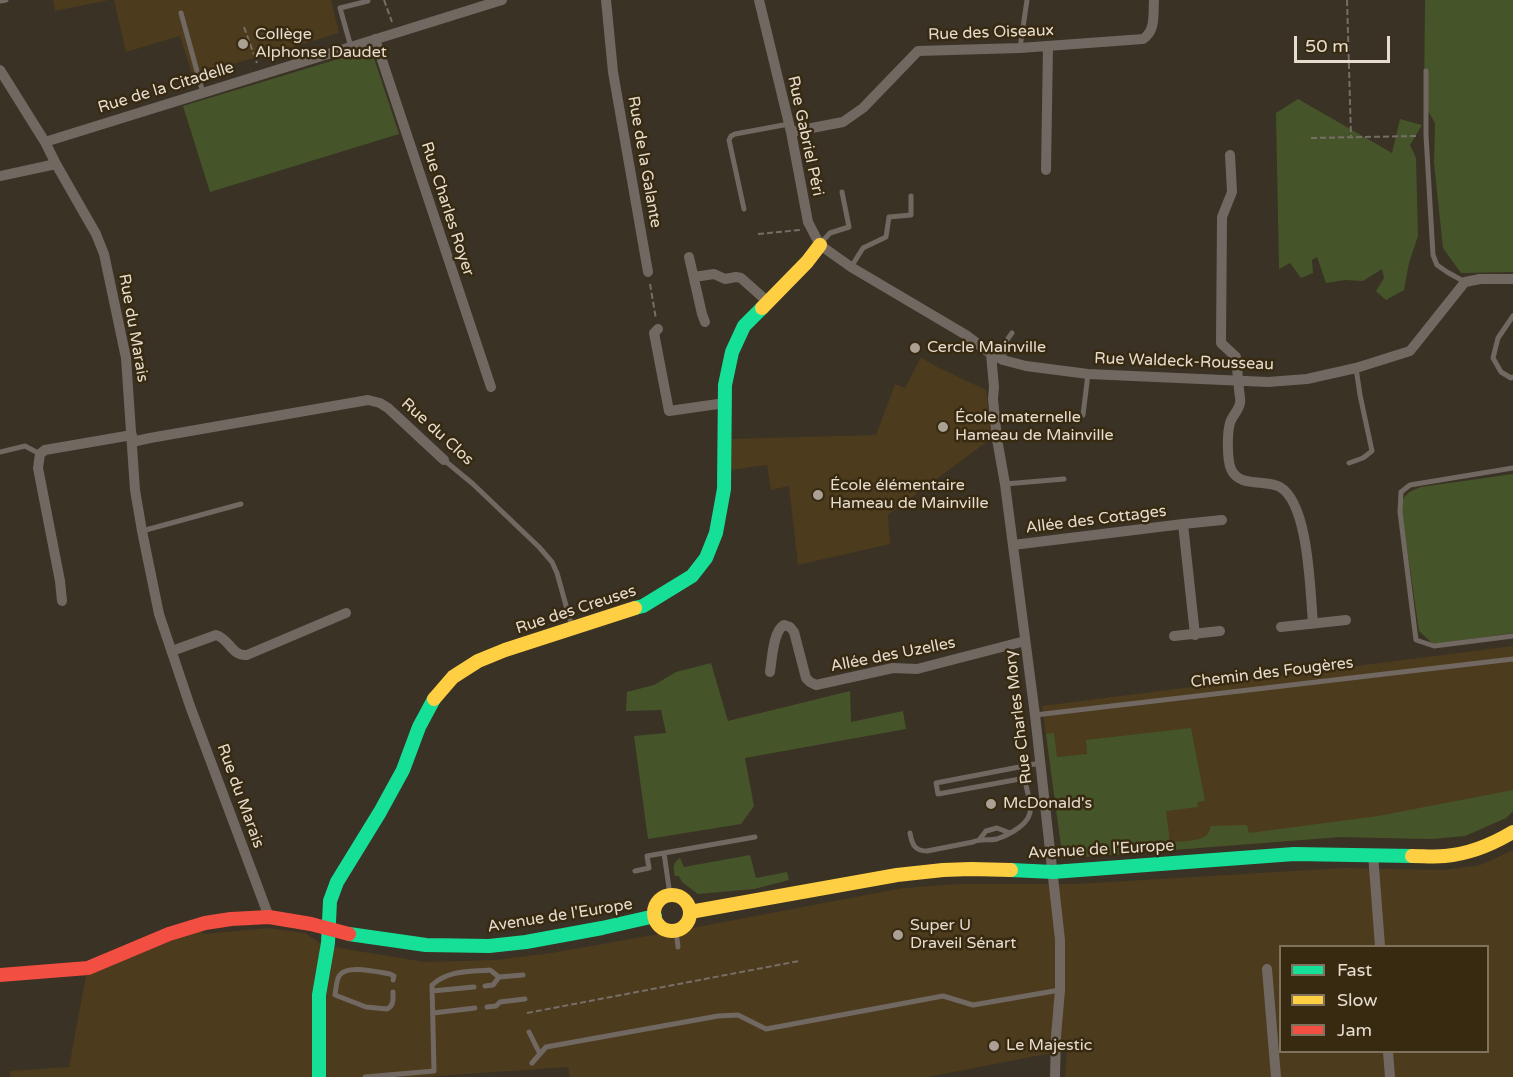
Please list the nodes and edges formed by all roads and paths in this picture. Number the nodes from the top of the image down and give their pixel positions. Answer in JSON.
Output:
{"nodes":[{"id":1,"x":6,"y":0,"type":"edge"},
{"id":2,"x":384,"y":0,"type":"edge"},
{"id":3,"x":502,"y":0,"type":"edge"},
{"id":4,"x":606,"y":0,"type":"edge"},
{"id":5,"x":759,"y":0,"type":"edge"},
{"id":6,"x":1027,"y":0,"type":"edge"},
{"id":7,"x":1154,"y":0,"type":"edge"},
{"id":8,"x":1347,"y":0,"type":"edge"},
{"id":9,"x":0,"y":1,"type":"edge"},
{"id":10,"x":368,"y":1,"type":"edge"},
{"id":11,"x":482,"y":3,"type":"edge"},
{"id":12,"x":181,"y":13,"type":"dead end"},
{"id":13,"x":244,"y":27,"type":"dead end"},
{"id":14,"x":396,"y":33,"type":"junction"},
{"id":15,"x":375,"y":39,"type":"junction"},
{"id":16,"x":1048,"y":46,"type":"junction"},
{"id":17,"x":351,"y":47,"type":"junction"},
{"id":18,"x":1020,"y":48,"type":"junction"},
{"id":19,"x":0,"y":70,"type":"edge"},
{"id":20,"x":1426,"y":71,"type":"dead end"},
{"id":21,"x":260,"y":75,"type":"junction"},
{"id":22,"x":203,"y":93,"type":"junction"},
{"id":23,"x":790,"y":128,"type":"junction"},
{"id":24,"x":1426,"y":135,"type":"junction"},
{"id":25,"x":1350,"y":136,"type":"junction"},
{"id":26,"x":1311,"y":138,"type":"dead end"},
{"id":27,"x":45,"y":142,"type":"junction"},
{"id":28,"x":1230,"y":155,"type":"dead end"},
{"id":29,"x":56,"y":164,"type":"junction"},
{"id":30,"x":1046,"y":170,"type":"dead end"},
{"id":31,"x":0,"y":176,"type":"edge"},
{"id":32,"x":842,"y":192,"type":"dead end"},
{"id":33,"x":911,"y":196,"type":"dead end"},
{"id":34,"x":744,"y":209,"type":"dead end"},
{"id":35,"x":812,"y":229,"type":"junction"},
{"id":36,"x":758,"y":234,"type":"dead end"},
{"id":37,"x":820,"y":245,"type":"junction"},
{"id":38,"x":689,"y":257,"type":"dead end"},
{"id":39,"x":848,"y":265,"type":"junction"},
{"id":40,"x":648,"y":272,"type":"joint"},
{"id":41,"x":694,"y":277,"type":"junction"},
{"id":42,"x":1513,"y":279,"type":"edge"},
{"id":43,"x":1465,"y":282,"type":"junction"},
{"id":44,"x":768,"y":302,"type":"junction"},
{"id":45,"x":1513,"y":316,"type":"edge"},
{"id":46,"x":705,"y":322,"type":"dead end"},
{"id":47,"x":658,"y":329,"type":"joint"},
{"id":48,"x":1012,"y":333,"type":"dead end"},
{"id":49,"x":991,"y":354,"type":"junction"},
{"id":50,"x":1003,"y":360,"type":"junction"},
{"id":51,"x":1356,"y":368,"type":"junction"},
{"id":52,"x":1088,"y":374,"type":"junction"},
{"id":53,"x":1513,"y":377,"type":"edge"},
{"id":54,"x":1238,"y":380,"type":"junction"},
{"id":55,"x":491,"y":387,"type":"dead end"},
{"id":56,"x":724,"y":403,"type":"junction"},
{"id":57,"x":1083,"y":415,"type":"dead end"},
{"id":58,"x":132,"y":439,"type":"junction"},
{"id":59,"x":0,"y":452,"type":"edge"},
{"id":60,"x":40,"y":454,"type":"junction"},
{"id":61,"x":444,"y":460,"type":"joint"},
{"id":62,"x":1350,"y":463,"type":"dead end"},
{"id":63,"x":1513,"y":468,"type":"edge"},
{"id":64,"x":1064,"y":479,"type":"dead end"},
{"id":65,"x":1005,"y":484,"type":"junction"},
{"id":66,"x":241,"y":504,"type":"dead end"},
{"id":67,"x":1222,"y":520,"type":"dead end"},
{"id":68,"x":1183,"y":524,"type":"junction"},
{"id":69,"x":142,"y":531,"type":"junction"},
{"id":70,"x":1013,"y":545,"type":"junction"},
{"id":71,"x":62,"y":602,"type":"dead end"},
{"id":72,"x":346,"y":614,"type":"dead end"},
{"id":73,"x":1346,"y":620,"type":"dead end"},
{"id":74,"x":1313,"y":623,"type":"junction"},
{"id":75,"x":1281,"y":627,"type":"dead end"},
{"id":76,"x":572,"y":629,"type":"junction"},
{"id":77,"x":1220,"y":631,"type":"dead end"},
{"id":78,"x":1195,"y":634,"type":"junction"},
{"id":79,"x":1174,"y":636,"type":"dead end"},
{"id":80,"x":1513,"y":636,"type":"edge"},
{"id":81,"x":1025,"y":641,"type":"junction"},
{"id":82,"x":172,"y":651,"type":"junction"},
{"id":83,"x":1513,"y":659,"type":"edge"},
{"id":84,"x":770,"y":672,"type":"dead end"},
{"id":85,"x":1035,"y":715,"type":"junction"},
{"id":86,"x":1040,"y":763,"type":"junction"},
{"id":87,"x":1513,"y":832,"type":"edge"},
{"id":88,"x":910,"y":833,"type":"dead end"},
{"id":89,"x":1010,"y":833,"type":"junction"},
{"id":90,"x":755,"y":837,"type":"dead end"},
{"id":91,"x":979,"y":840,"type":"junction"},
{"id":92,"x":664,"y":852,"type":"junction"},
{"id":93,"x":1373,"y":854,"type":"junction"},
{"id":94,"x":635,"y":871,"type":"dead end"},
{"id":95,"x":1053,"y":872,"type":"junction"},
{"id":96,"x":670,"y":895,"type":"junction"},
{"id":97,"x":690,"y":912,"type":"junction"},
{"id":98,"x":655,"y":916,"type":"junction"},
{"id":99,"x":269,"y":917,"type":"junction"},
{"id":100,"x":328,"y":929,"type":"junction"},
{"id":101,"x":676,"y":930,"type":"junction"},
{"id":102,"x":1380,"y":945,"type":"edge"},
{"id":103,"x":678,"y":947,"type":"dead end"},
{"id":104,"x":799,"y":961,"type":"dead end"},
{"id":105,"x":1267,"y":969,"type":"dead end"},
{"id":106,"x":0,"y":975,"type":"edge"},
{"id":107,"x":523,"y":975,"type":"dead end"},
{"id":108,"x":499,"y":977,"type":"junction"},
{"id":109,"x":393,"y":980,"type":"dead end"},
{"id":110,"x":485,"y":986,"type":"dead end"},
{"id":111,"x":474,"y":987,"type":"dead end"},
{"id":112,"x":1060,"y":990,"type":"junction"},
{"id":113,"x":432,"y":991,"type":"junction"},
{"id":114,"x":393,"y":992,"type":"dead end"},
{"id":115,"x":319,"y":995,"type":"junction"},
{"id":116,"x":335,"y":995,"type":"junction"},
{"id":117,"x":525,"y":999,"type":"dead end"},
{"id":118,"x":487,"y":1007,"type":"dead end"},
{"id":119,"x":475,"y":1008,"type":"dead end"},
{"id":120,"x":433,"y":1013,"type":"junction"},
{"id":121,"x":527,"y":1013,"type":"dead end"},
{"id":122,"x":529,"y":1032,"type":"dead end"},
{"id":123,"x":1388,"y":1053,"type":"edge"},
{"id":124,"x":540,"y":1054,"type":"junction"},
{"id":125,"x":532,"y":1063,"type":"dead end"},
{"id":126,"x":319,"y":1077,"type":"edge"},
{"id":127,"x":365,"y":1077,"type":"edge"},
{"id":128,"x":1055,"y":1077,"type":"edge"},
{"id":129,"x":1276,"y":1077,"type":"edge"},
{"id":130,"x":1390,"y":1077,"type":"edge"}],
"edges":[{"from":1,"to":9,"type":"lane"},
{"from":2,"to":14,"type":"path"},
{"from":3,"to":11,"type":"street","name":"Rue de la Citadelle"},
{"from":4,"to":40,"type":"street","name":"Rue de la Galante"},
{"from":5,"to":23,"type":"street","name":"Rue Gabriel Péri"},
{"from":6,"to":18,"type":"lane"},
{"from":7,"to":16,"type":"street","name":"Rue des Oiseaux"},
{"from":8,"to":25,"type":"path"},
{"from":10,"to":17,"type":"lane"},
{"from":11,"to":14,"type":"street","name":"Rue de la Citadelle"},
{"from":12,"to":22,"type":"lane"},
{"from":13,"to":21,"type":"path"},
{"from":14,"to":15,"type":"street","name":"Rue de la Citadelle"},
{"from":15,"to":17,"type":"street","name":"Rue de la Citadelle"},
{"from":15,"to":55,"type":"street","name":"Rue Charles Royer"},
{"from":16,"to":18,"type":"street","name":"Rue des Oiseaux"},
{"from":16,"to":30,"type":"street"},
{"from":17,"to":21,"type":"street","name":"Rue de la Citadelle"},
{"from":18,"to":23,"type":"street","name":"Rue des Oiseaux"},
{"from":19,"to":27,"type":"street","name":"Rue du Marais"},
{"from":20,"to":24,"type":"lane"},
{"from":21,"to":22,"type":"street","name":"Rue de la Citadelle"},
{"from":22,"to":27,"type":"street","name":"Rue de la Citadelle"},
{"from":23,"to":34,"type":"lane"},
{"from":23,"to":35,"type":"street","name":"Rue Gabriel Péri"},
{"from":24,"to":25,"type":"path"},
{"from":24,"to":43,"type":"lane"},
{"from":25,"to":26,"type":"path"},
{"from":27,"to":29,"type":"street","name":"Rue du Marais"},
{"from":28,"to":54,"type":"street"},
{"from":29,"to":31,"type":"street"},
{"from":29,"to":58,"type":"street","name":"Rue du Marais"},
{"from":32,"to":37,"type":"lane"},
{"from":33,"to":39,"type":"lane"},
{"from":35,"to":36,"type":"path"},
{"from":35,"to":37,"type":"street","name":"Rue Gabriel Péri"},
{"from":37,"to":39,"type":"street","name":"Rue Gabriel Péri"},
{"from":37,"to":44,"type":"main road","name":"Rue des Creuses"},
{"from":38,"to":41,"type":"street"},
{"from":39,"to":49,"type":"street","name":"Rue Waldeck-Rousseau"},
{"from":40,"to":47,"type":"path"},
{"from":41,"to":44,"type":"street"},
{"from":41,"to":46,"type":"street"},
{"from":42,"to":43,"type":"street"},
{"from":43,"to":51,"type":"street","name":"Rue Waldeck-Rousseau"},
{"from":44,"to":56,"type":"main road","name":"Rue des Creuses"},
{"from":45,"to":53,"type":"lane"},
{"from":47,"to":56,"type":"street"},
{"from":48,"to":50,"type":"lane"},
{"from":49,"to":50,"type":"street","name":"Rue Waldeck-Rousseau"},
{"from":49,"to":65,"type":"street","name":"Rue Charles Mory"},
{"from":50,"to":52,"type":"street","name":"Rue Waldeck-Rousseau"},
{"from":51,"to":54,"type":"street","name":"Rue Waldeck-Rousseau"},
{"from":51,"to":62,"type":"lane"},
{"from":52,"to":54,"type":"street","name":"Rue Waldeck-Rousseau"},
{"from":52,"to":57,"type":"lane"},
{"from":54,"to":74,"type":"street"},
{"from":56,"to":76,"type":"main road","name":"Rue des Creuses"},
{"from":58,"to":60,"type":"street","name":"Rue du Clos"},
{"from":58,"to":61,"type":"street","name":"Rue du Clos"},
{"from":58,"to":69,"type":"street","name":"Rue du Marais"},
{"from":59,"to":60,"type":"lane"},
{"from":60,"to":71,"type":"street"},
{"from":61,"to":76,"type":"lane","name":"Rue du Clos"},
{"from":63,"to":80,"type":"lane"},
{"from":64,"to":65,"type":"lane"},
{"from":65,"to":70,"type":"street","name":"Rue Charles Mory"},
{"from":66,"to":69,"type":"lane"},
{"from":67,"to":68,"type":"street","name":"Allée des Cottages"},
{"from":68,"to":70,"type":"street","name":"Allée des Cottages"},
{"from":68,"to":78,"type":"street","name":"Allée des Cottages"},
{"from":69,"to":82,"type":"street","name":"Rue du Marais"},
{"from":70,"to":81,"type":"street","name":"Rue Charles Mory"},
{"from":72,"to":82,"type":"street"},
{"from":73,"to":74,"type":"street"},
{"from":74,"to":75,"type":"street"},
{"from":76,"to":100,"type":"main road","name":"Rue des Creuses"},
{"from":77,"to":78,"type":"street"},
{"from":78,"to":79,"type":"street"},
{"from":81,"to":84,"type":"street","name":"Allée des Uzelles"},
{"from":81,"to":85,"type":"street","name":"Rue Charles Mory"},
{"from":82,"to":99,"type":"street","name":"Rue du Marais"},
{"from":83,"to":85,"type":"lane","name":"Chemin des Fougères"},
{"from":85,"to":86,"type":"street","name":"Rue Charles Mory"},
{"from":86,"to":89,"type":"lane"},
{"from":86,"to":95,"type":"street","name":"Rue Charles Mory"},
{"from":87,"to":93,"type":"main road","name":"Avenue de l'Europe"},
{"from":88,"to":91,"type":"lane"},
{"from":89,"to":91,"type":"lane"},
{"from":89,"to":91,"type":"lane"},
{"from":90,"to":92,"type":"lane"},
{"from":92,"to":94,"type":"lane"},
{"from":92,"to":96,"type":"lane"},
{"from":93,"to":95,"type":"main road","name":"Avenue de l'Europe"},
{"from":93,"to":102,"type":"street"},
{"from":95,"to":97,"type":"main road","name":"Avenue de l'Europe"},
{"from":95,"to":112,"type":"street","name":"Rue Charles Mory"},
{"from":96,"to":97,"type":"main road"},
{"from":96,"to":98,"type":"main road","name":"Avenue de l'Europe"},
{"from":97,"to":101,"type":"main road"},
{"from":98,"to":100,"type":"main road","name":"Avenue de l'Europe"},
{"from":98,"to":101,"type":"main road","name":"Avenue de l'Europe"},
{"from":99,"to":100,"type":"main road","name":"Avenue de l'Europe"},
{"from":99,"to":106,"type":"main road","name":"Avenue de l'Europe"},
{"from":100,"to":115,"type":"main road","name":"Rue des Creuses"},
{"from":101,"to":103,"type":"lane"},
{"from":104,"to":121,"type":"path"},
{"from":105,"to":129,"type":"street"},
{"from":107,"to":108,"type":"lane"},
{"from":108,"to":110,"type":"lane"},
{"from":108,"to":113,"type":"lane"},
{"from":109,"to":116,"type":"lane"},
{"from":111,"to":113,"type":"lane"},
{"from":112,"to":124,"type":"lane"},
{"from":112,"to":128,"type":"street","name":"Rue Charles Mory"},
{"from":113,"to":120,"type":"lane"},
{"from":114,"to":116,"type":"lane"},
{"from":115,"to":116,"type":"lane"},
{"from":115,"to":126,"type":"main road","name":"Rue des Creuses"},
{"from":117,"to":118,"type":"lane"},
{"from":119,"to":120,"type":"lane"},
{"from":120,"to":127,"type":"lane"},
{"from":122,"to":124,"type":"lane"},
{"from":123,"to":130,"type":"street"},
{"from":124,"to":125,"type":"lane"}]}
